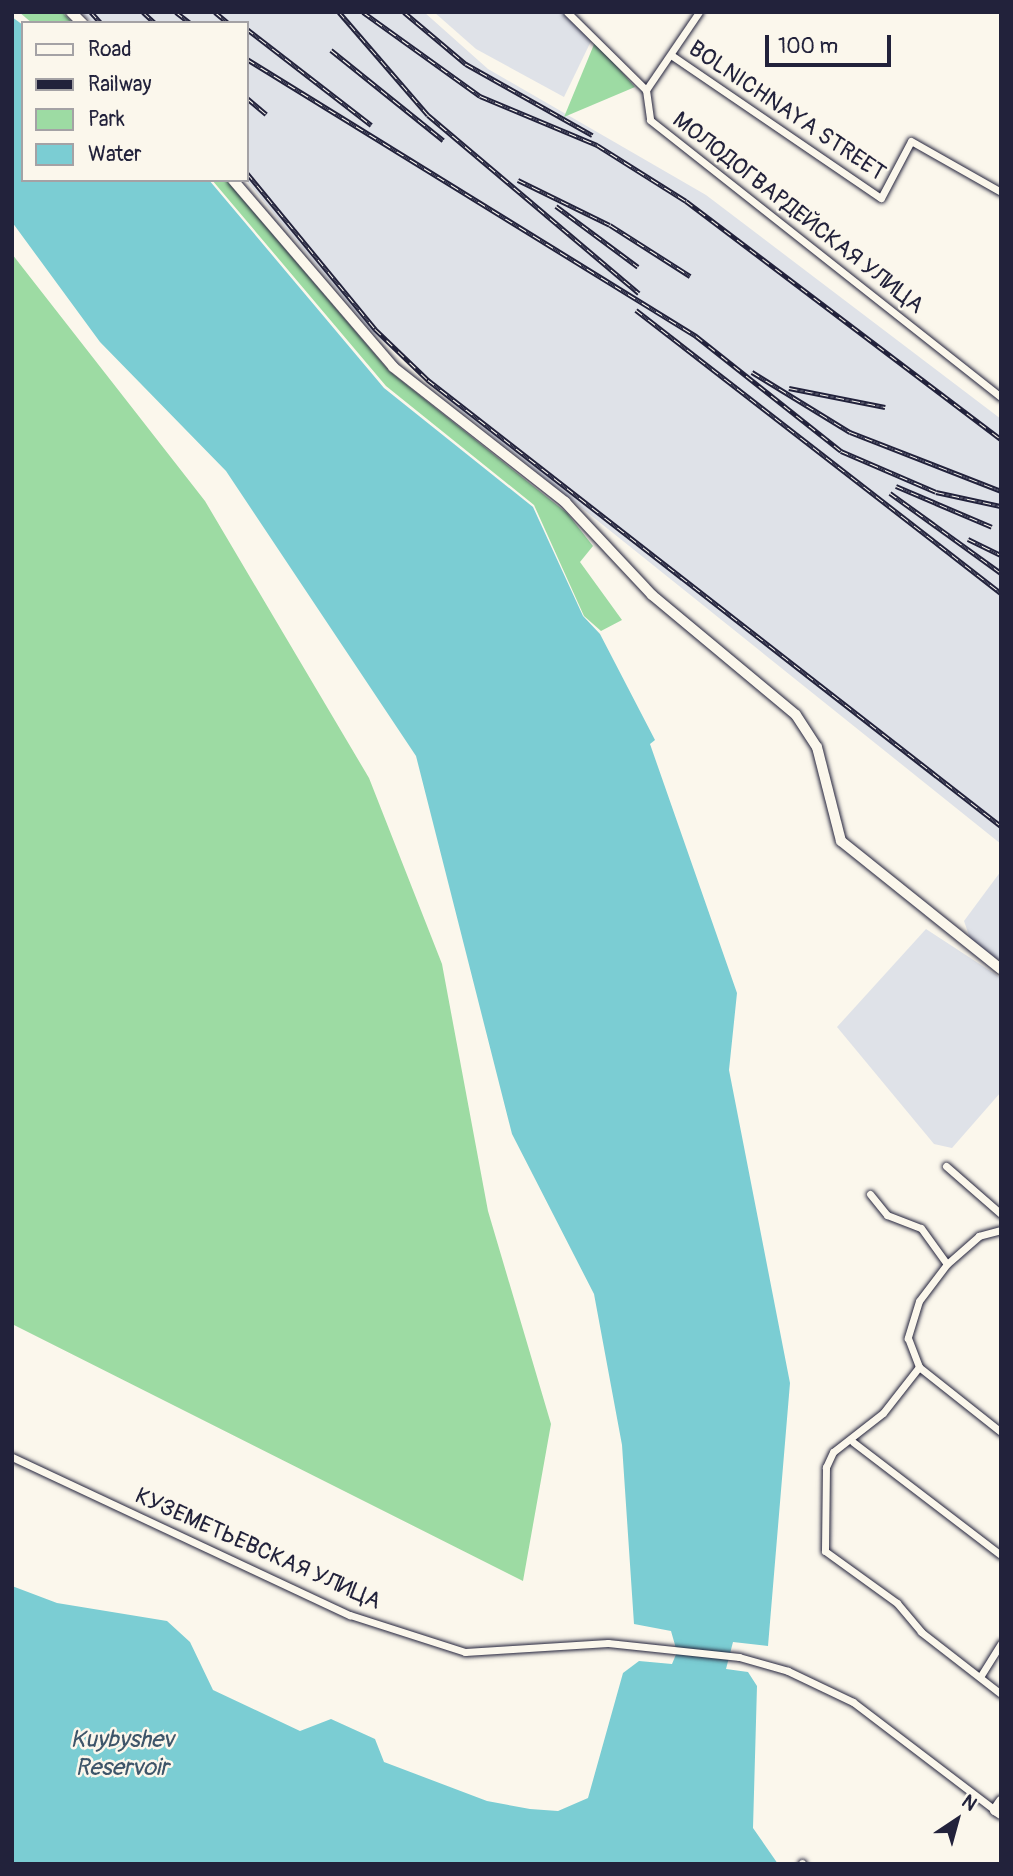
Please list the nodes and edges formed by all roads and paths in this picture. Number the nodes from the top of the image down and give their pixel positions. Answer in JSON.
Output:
{"nodes":[{"id":1,"x":568,"y":12,"type":"edge"},
{"id":2,"x":699,"y":12,"type":"edge"},
{"id":3,"x":671,"y":55,"type":"junction"},
{"id":4,"x":646,"y":90,"type":"junction"},
{"id":5,"x":235,"y":182,"type":"edge"},
{"id":6,"x":1001,"y":192,"type":"edge"},
{"id":7,"x":1001,"y":397,"type":"edge"},
{"id":8,"x":1001,"y":969,"type":"edge"},
{"id":9,"x":946,"y":1166,"type":"dead end"},
{"id":10,"x":870,"y":1194,"type":"dead end"},
{"id":11,"x":1001,"y":1214,"type":"edge"},
{"id":12,"x":1001,"y":1230,"type":"edge"},
{"id":13,"x":947,"y":1264,"type":"junction"},
{"id":14,"x":919,"y":1367,"type":"junction"},
{"id":15,"x":1001,"y":1432,"type":"edge"},
{"id":16,"x":853,"y":1442,"type":"junction"},
{"id":17,"x":12,"y":1457,"type":"edge"},
{"id":18,"x":1001,"y":1555,"type":"edge"},
{"id":19,"x":1001,"y":1643,"type":"edge"},
{"id":20,"x":980,"y":1677,"type":"junction"},
{"id":21,"x":1001,"y":1695,"type":"edge"},
{"id":22,"x":999,"y":1808,"type":"edge"}],
"edges":[{"from":1,"to":4,"type":"street"},
{"from":2,"to":3,"type":"street"},
{"from":3,"to":4,"type":"street"},
{"from":3,"to":6,"type":"street","name":"BOLNICHNAYA STREET"},
{"from":4,"to":7,"type":"street","name":"МОЛОДОГВАРДЕЙСКАЯ УЛИЦА"},
{"from":5,"to":8,"type":"main road"},
{"from":9,"to":11,"type":"street"},
{"from":10,"to":13,"type":"street"},
{"from":12,"to":13,"type":"street"},
{"from":13,"to":14,"type":"street"},
{"from":14,"to":15,"type":"street"},
{"from":14,"to":16,"type":"street"},
{"from":16,"to":18,"type":"street"},
{"from":16,"to":20,"type":"street"},
{"from":17,"to":22,"type":"street","name":"КУЗЕМЕТЬЕВСКАЯ УЛИЦА"},
{"from":19,"to":20,"type":"street"},
{"from":20,"to":21,"type":"street"}]}
